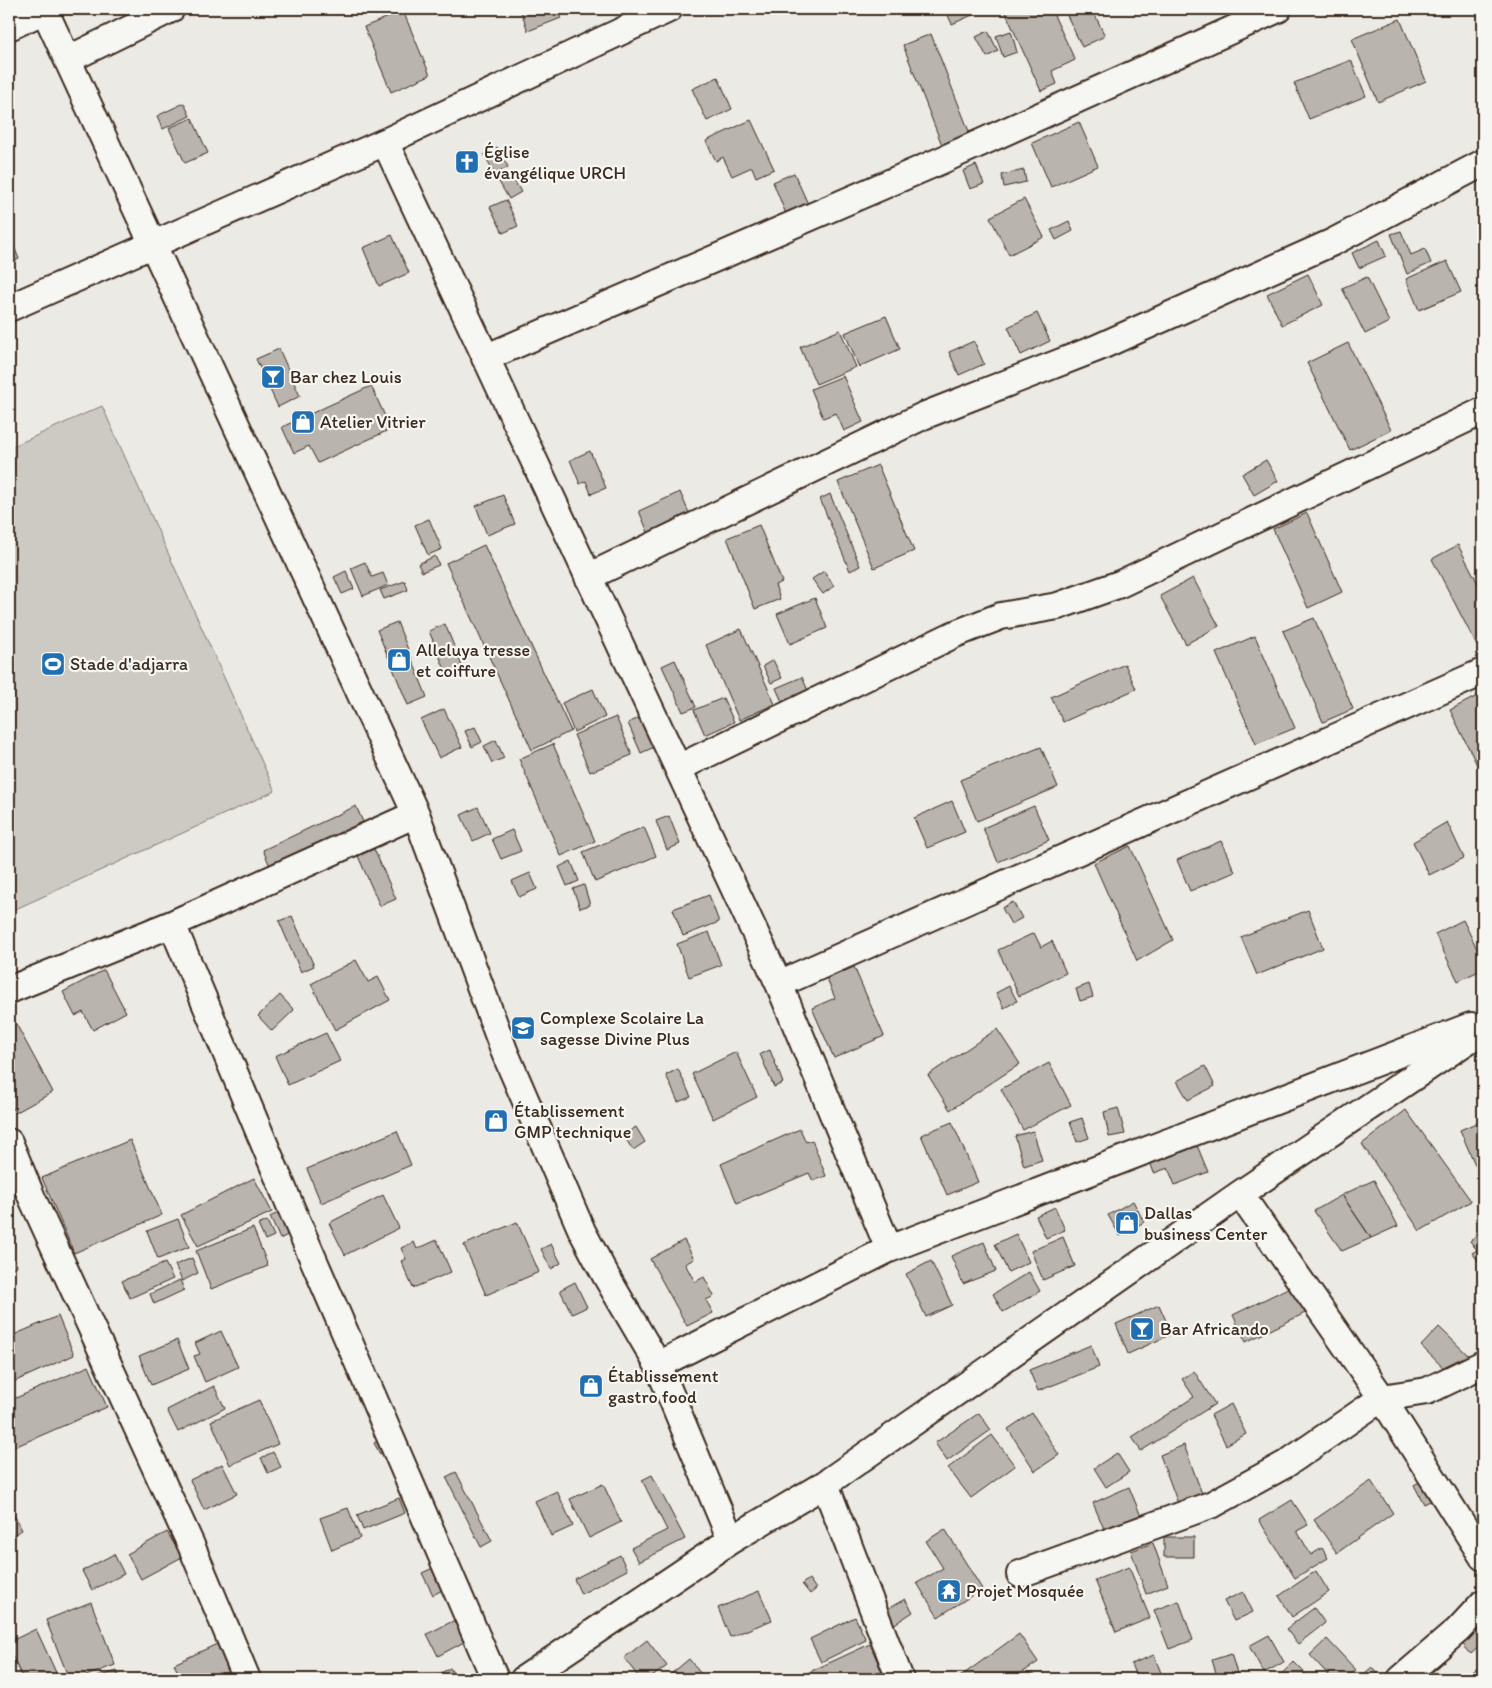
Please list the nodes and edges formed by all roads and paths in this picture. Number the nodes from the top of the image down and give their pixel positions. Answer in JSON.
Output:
{"nodes":[{"id":1,"x":171,"y":9,"type":"edge"},
{"id":2,"x":669,"y":9,"type":"edge"},
{"id":3,"x":1278,"y":9,"type":"edge"},
{"id":4,"x":44,"y":10,"type":"edge"},
{"id":5,"x":9,"y":27,"type":"edge"},
{"id":6,"x":69,"y":60,"type":"junction"},
{"id":7,"x":385,"y":142,"type":"junction"},
{"id":8,"x":1483,"y":163,"type":"edge"},
{"id":9,"x":152,"y":244,"type":"junction"},
{"id":10,"x":9,"y":308,"type":"edge"},
{"id":11,"x":485,"y":358,"type":"junction"},
{"id":12,"x":1483,"y":411,"type":"edge"},
{"id":13,"x":588,"y":577,"type":"junction"},
{"id":14,"x":1483,"y":672,"type":"edge"},
{"id":15,"x":678,"y":768,"type":"junction"},
{"id":16,"x":416,"y":814,"type":"junction"},
{"id":17,"x":172,"y":924,"type":"junction"},
{"id":18,"x":779,"y":984,"type":"junction"},
{"id":19,"x":9,"y":990,"type":"edge"},
{"id":20,"x":1483,"y":1022,"type":"edge"},
{"id":21,"x":1483,"y":1030,"type":"edge"},
{"id":22,"x":9,"y":1142,"type":"edge"},
{"id":23,"x":1240,"y":1194,"type":"junction"},
{"id":24,"x":890,"y":1248,"type":"junction"},
{"id":25,"x":1483,"y":1364,"type":"edge"},
{"id":26,"x":658,"y":1365,"type":"junction"},
{"id":27,"x":1382,"y":1398,"type":"junction"},
{"id":28,"x":825,"y":1484,"type":"junction"},
{"id":29,"x":731,"y":1540,"type":"junction"},
{"id":30,"x":1483,"y":1557,"type":"edge"},
{"id":31,"x":1020,"y":1574,"type":"dead end"},
{"id":32,"x":1483,"y":1603,"type":"edge"},
{"id":33,"x":247,"y":1679,"type":"edge"},
{"id":34,"x":494,"y":1679,"type":"edge"},
{"id":35,"x":524,"y":1679,"type":"edge"},
{"id":36,"x":900,"y":1679,"type":"edge"},
{"id":37,"x":1401,"y":1679,"type":"edge"}],
"edges":[{"from":1,"to":6,"type":"street"},
{"from":2,"to":7,"type":"street"},
{"from":3,"to":11,"type":"street"},
{"from":4,"to":5,"type":"street"},
{"from":4,"to":6,"type":"street"},
{"from":6,"to":9,"type":"street"},
{"from":7,"to":9,"type":"street"},
{"from":7,"to":11,"type":"street"},
{"from":8,"to":13,"type":"street"},
{"from":9,"to":10,"type":"street"},
{"from":9,"to":16,"type":"street"},
{"from":11,"to":13,"type":"street"},
{"from":12,"to":15,"type":"street"},
{"from":13,"to":15,"type":"street"},
{"from":14,"to":18,"type":"street"},
{"from":15,"to":18,"type":"street"},
{"from":16,"to":17,"type":"street"},
{"from":16,"to":26,"type":"street"},
{"from":17,"to":19,"type":"street"},
{"from":17,"to":34,"type":"street"},
{"from":18,"to":24,"type":"street"},
{"from":20,"to":24,"type":"street"},
{"from":21,"to":23,"type":"street"},
{"from":22,"to":33,"type":"street"},
{"from":23,"to":27,"type":"street"},
{"from":23,"to":28,"type":"street"},
{"from":24,"to":26,"type":"street"},
{"from":25,"to":27,"type":"street"},
{"from":26,"to":29,"type":"street"},
{"from":27,"to":30,"type":"street"},
{"from":27,"to":31,"type":"street"},
{"from":28,"to":29,"type":"street"},
{"from":28,"to":36,"type":"street"},
{"from":29,"to":35,"type":"street"},
{"from":32,"to":37,"type":"street"}]}
